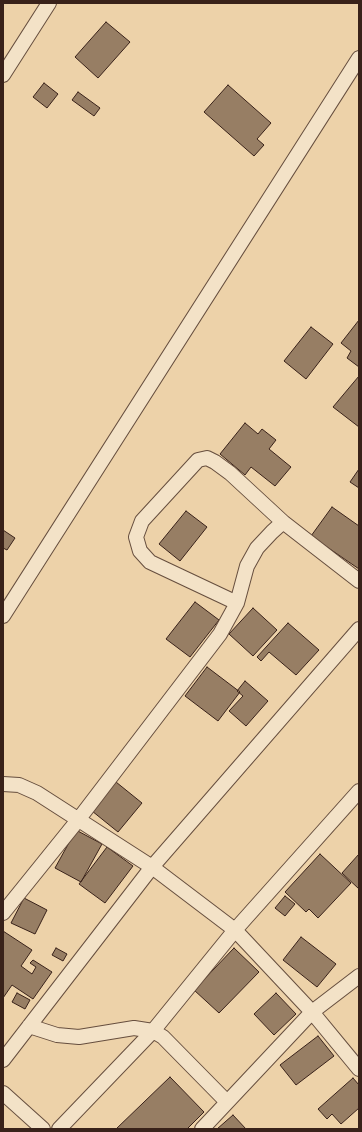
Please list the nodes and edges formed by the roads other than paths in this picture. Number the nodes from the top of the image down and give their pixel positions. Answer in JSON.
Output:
{"nodes":[{"id":1,"x":49,"y":3,"type":"edge"},
{"id":2,"x":359,"y":58,"type":"edge"},
{"id":3,"x":3,"y":75,"type":"edge"},
{"id":4,"x":283,"y":522,"type":"junction"},
{"id":5,"x":359,"y":581,"type":"edge"},
{"id":6,"x":237,"y":604,"type":"junction"},
{"id":7,"x":3,"y":616,"type":"edge"},
{"id":8,"x":359,"y":629,"type":"edge"},
{"id":9,"x":3,"y":784,"type":"edge"},
{"id":10,"x":359,"y":791,"type":"edge"},
{"id":11,"x":78,"y":820,"type":"junction"},
{"id":12,"x":152,"y":867,"type":"junction"},
{"id":13,"x":3,"y":913,"type":"edge"},
{"id":14,"x":235,"y":930,"type":"junction"},
{"id":15,"x":359,"y":976,"type":"edge"},
{"id":16,"x":312,"y":1012,"type":"junction"},
{"id":17,"x":29,"y":1026,"type":"junction"},
{"id":18,"x":153,"y":1031,"type":"junction"},
{"id":19,"x":3,"y":1060,"type":"edge"},
{"id":20,"x":359,"y":1069,"type":"edge"},
{"id":21,"x":3,"y":1093,"type":"edge"},
{"id":22,"x":227,"y":1102,"type":"junction"},
{"id":23,"x":43,"y":1129,"type":"edge"},
{"id":24,"x":59,"y":1129,"type":"edge"},
{"id":25,"x":202,"y":1129,"type":"edge"}],
"edges":[{"from":1,"to":3,"type":"street"},
{"from":2,"to":7,"type":"street"},
{"from":4,"to":5,"type":"street"},
{"from":4,"to":6,"type":"street"},
{"from":4,"to":6,"type":"street"},
{"from":6,"to":11,"type":"street"},
{"from":8,"to":12,"type":"street"},
{"from":9,"to":11,"type":"street"},
{"from":10,"to":14,"type":"street"},
{"from":11,"to":12,"type":"street"},
{"from":11,"to":13,"type":"street"},
{"from":12,"to":14,"type":"street"},
{"from":12,"to":17,"type":"street"},
{"from":14,"to":16,"type":"street"},
{"from":14,"to":18,"type":"street"},
{"from":15,"to":16,"type":"street"},
{"from":16,"to":20,"type":"street"},
{"from":16,"to":22,"type":"street"},
{"from":17,"to":18,"type":"street"},
{"from":17,"to":19,"type":"street"},
{"from":18,"to":22,"type":"street"},
{"from":18,"to":24,"type":"street"},
{"from":21,"to":23,"type":"street"},
{"from":22,"to":25,"type":"street"}]}
